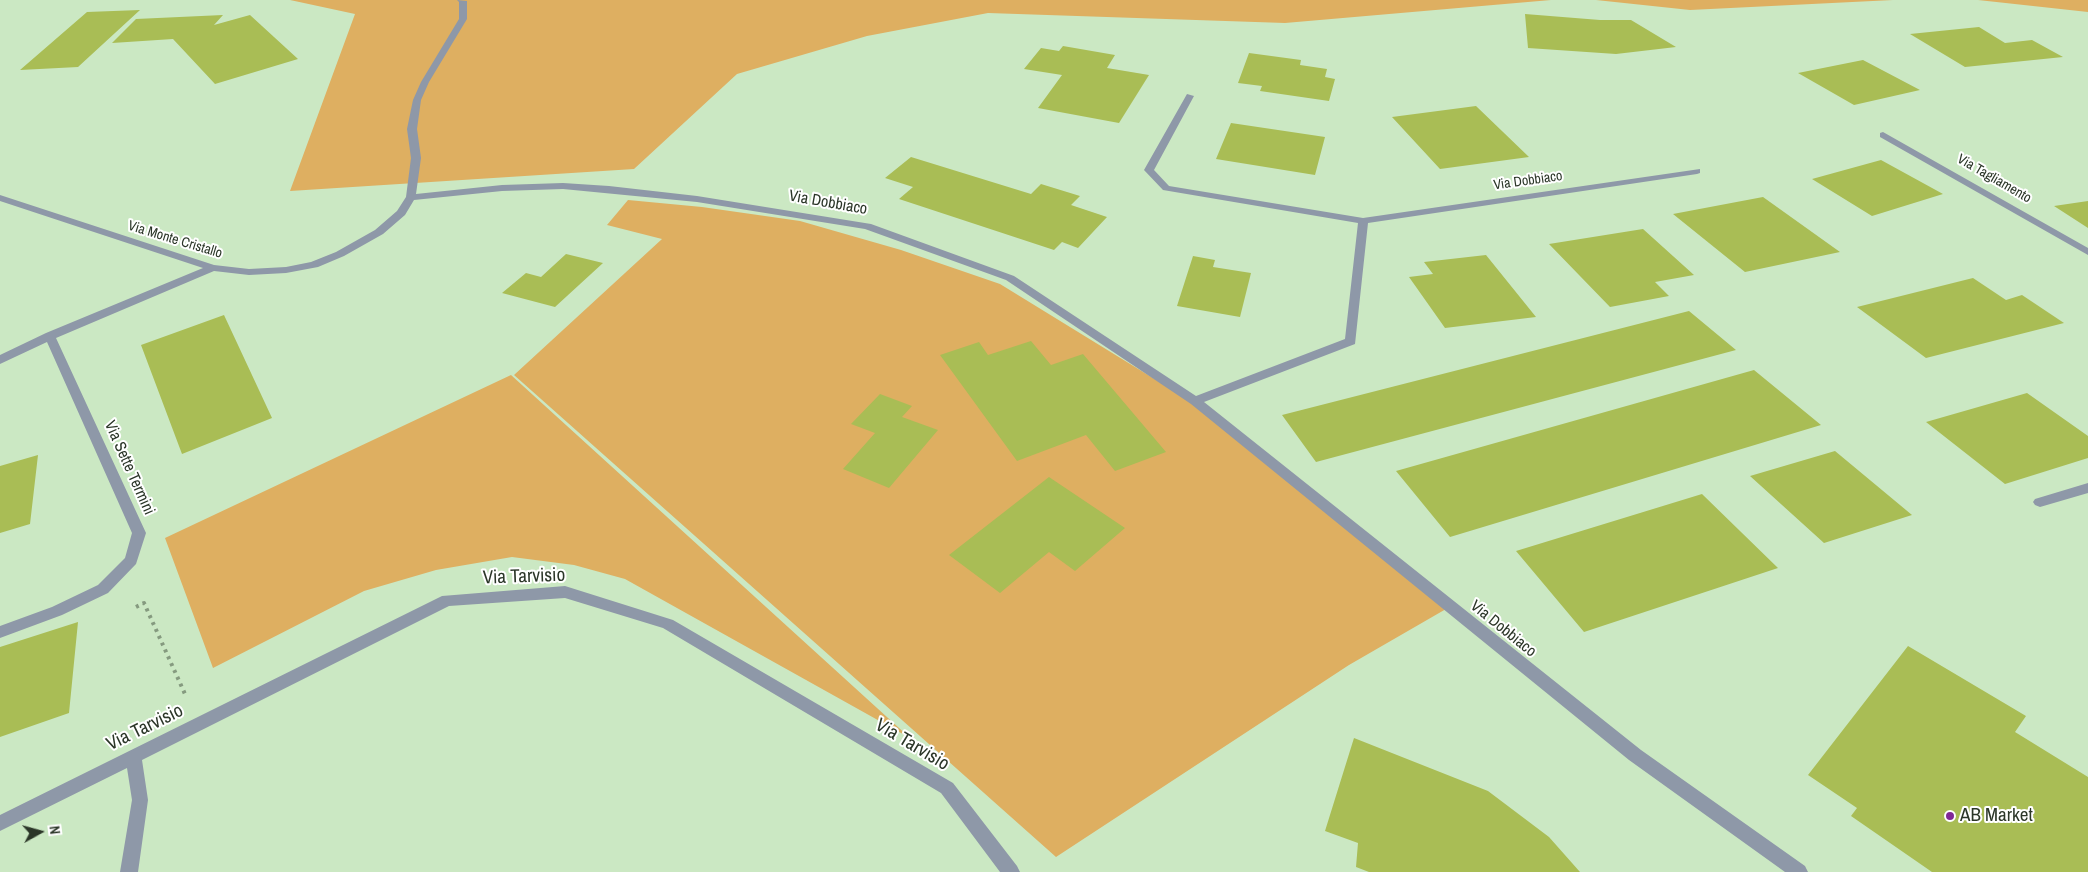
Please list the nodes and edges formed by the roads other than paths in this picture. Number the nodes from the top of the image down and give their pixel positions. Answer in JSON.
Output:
{"nodes":[{"id":1,"x":461,"y":0,"type":"edge"},
{"id":2,"x":1190,"y":96,"type":"dead end"},
{"id":3,"x":1883,"y":135,"type":"dead end"},
{"id":4,"x":1697,"y":171,"type":"dead end"},
{"id":5,"x":411,"y":197,"type":"junction"},
{"id":6,"x":0,"y":198,"type":"edge"},
{"id":7,"x":1364,"y":221,"type":"junction"},
{"id":8,"x":2088,"y":252,"type":"edge"},
{"id":9,"x":213,"y":268,"type":"junction"},
{"id":10,"x":50,"y":336,"type":"junction"},
{"id":11,"x":0,"y":360,"type":"edge"},
{"id":12,"x":1195,"y":401,"type":"junction"},
{"id":13,"x":2088,"y":488,"type":"edge"},
{"id":14,"x":2040,"y":502,"type":"dead end"},
{"id":15,"x":0,"y":632,"type":"edge"},
{"id":16,"x":133,"y":756,"type":"junction"},
{"id":17,"x":0,"y":823,"type":"edge"},
{"id":18,"x":129,"y":872,"type":"edge"},
{"id":19,"x":1011,"y":872,"type":"edge"},
{"id":20,"x":1799,"y":872,"type":"edge"}],
"edges":[{"from":1,"to":5,"type":"street","name":"Via Monte Cristallo"},
{"from":2,"to":7,"type":"street","name":"Via Dobbiaco"},
{"from":3,"to":8,"type":"street","name":"Via Tagliamento"},
{"from":4,"to":7,"type":"street","name":"Via Dobbiaco"},
{"from":5,"to":9,"type":"street","name":"Via Monte Cristallo"},
{"from":5,"to":12,"type":"street","name":"Via Dobbiaco"},
{"from":6,"to":9,"type":"street","name":"Via Monte Cristallo"},
{"from":7,"to":12,"type":"street"},
{"from":9,"to":10,"type":"street"},
{"from":10,"to":11,"type":"street"},
{"from":10,"to":15,"type":"street","name":"Via Sette Termini"},
{"from":12,"to":20,"type":"street","name":"Via Dobbiaco"},
{"from":13,"to":14,"type":"street"},
{"from":16,"to":17,"type":"street","name":"Via Tarvisio"},
{"from":16,"to":18,"type":"street"},
{"from":16,"to":19,"type":"street","name":"Via Tarvisio"}]}
